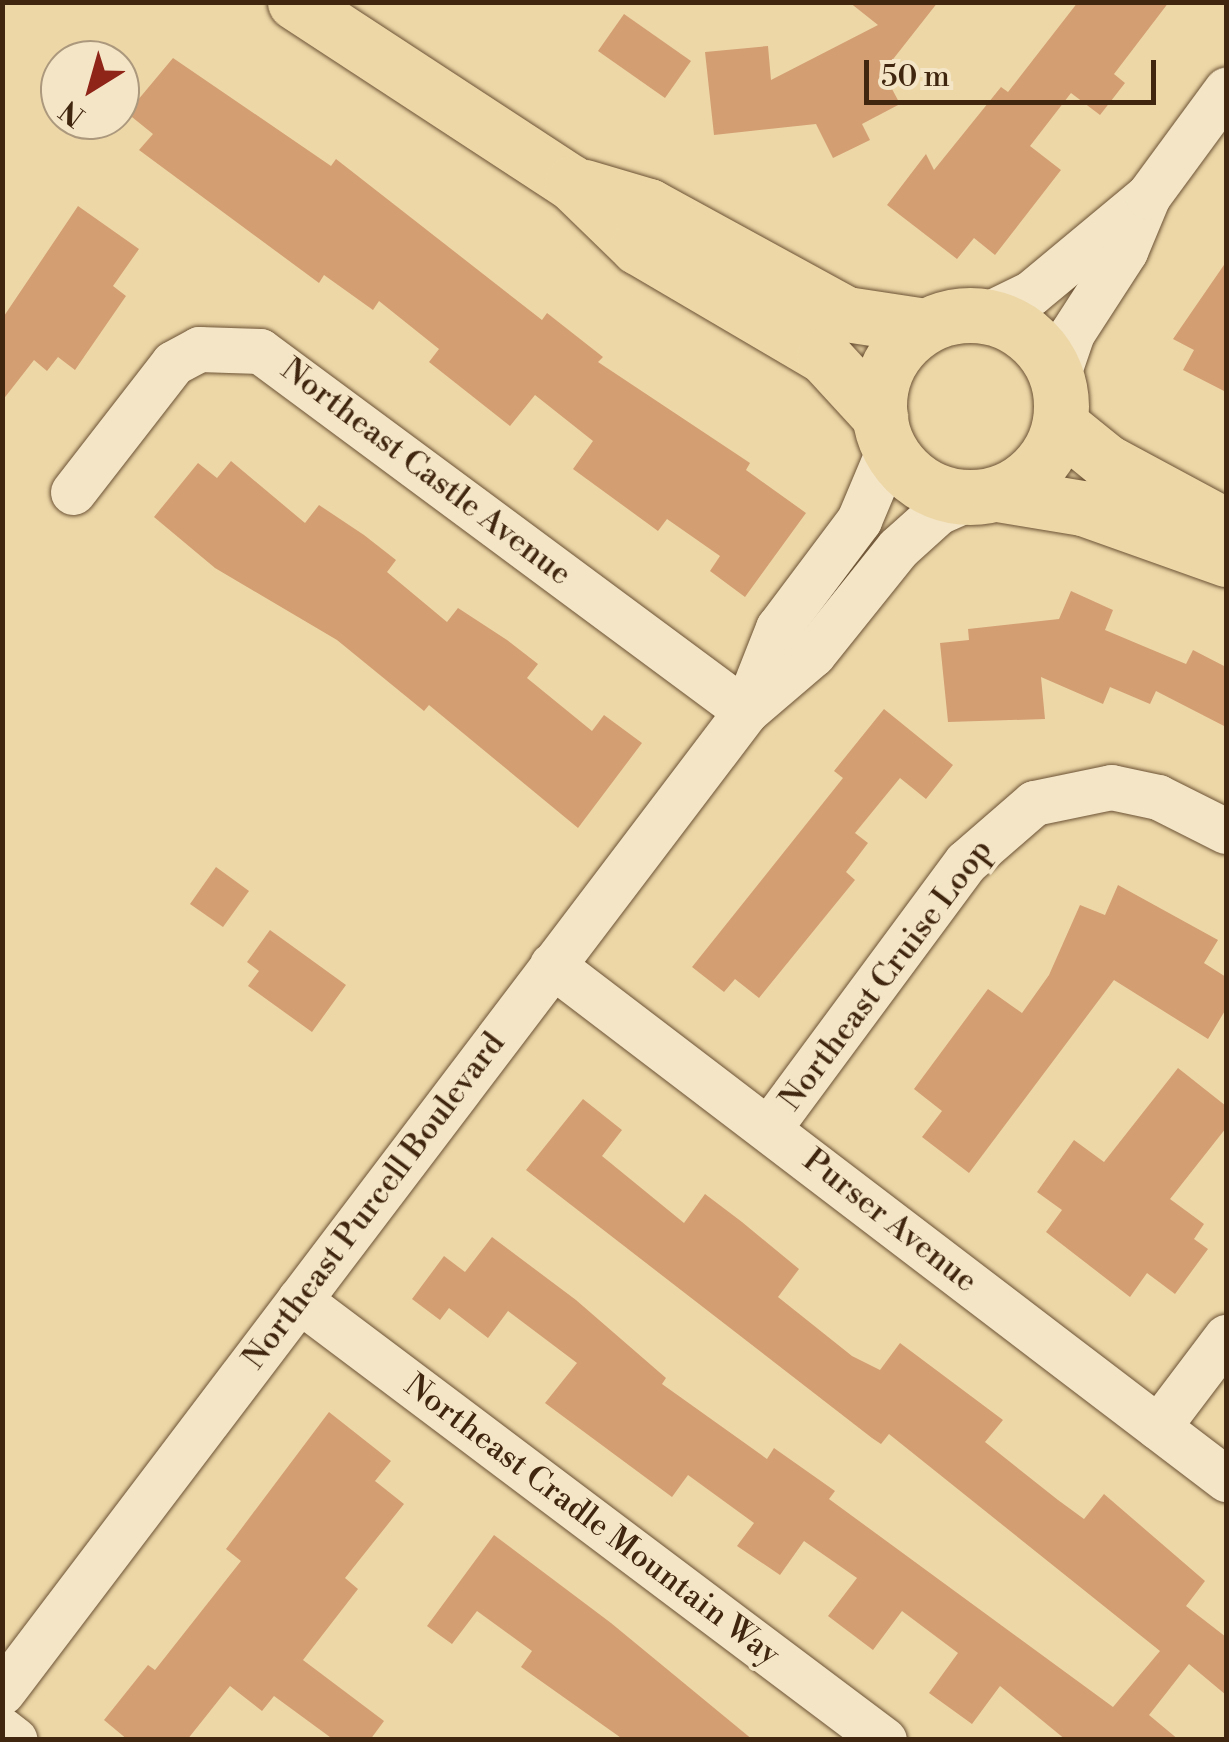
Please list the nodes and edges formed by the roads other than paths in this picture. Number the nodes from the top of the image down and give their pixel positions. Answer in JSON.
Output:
{"nodes":[{"id":1,"x":295,"y":2,"type":"edge"},
{"id":2,"x":1226,"y":90,"type":"edge"},
{"id":3,"x":572,"y":183,"type":"junction"},
{"id":4,"x":1148,"y":196,"type":"junction"},
{"id":5,"x":984,"y":316,"type":"junction"},
{"id":6,"x":925,"y":326,"type":"junction"},
{"id":7,"x":1058,"y":400,"type":"junction"},
{"id":8,"x":884,"y":434,"type":"junction"},
{"id":9,"x":73,"y":492,"type":"dead end"},
{"id":10,"x":984,"y":496,"type":"junction"},
{"id":11,"x":1226,"y":526,"type":"edge"},
{"id":12,"x":1226,"y":559,"type":"edge"},
{"id":13,"x":746,"y":711,"type":"junction"},
{"id":14,"x":1226,"y":831,"type":"edge"},
{"id":15,"x":552,"y":965,"type":"junction"},
{"id":16,"x":769,"y":1128,"type":"junction"},
{"id":17,"x":300,"y":1300,"type":"junction"},
{"id":18,"x":1226,"y":1337,"type":"edge"},
{"id":19,"x":1158,"y":1427,"type":"junction"},
{"id":20,"x":1226,"y":1479,"type":"edge"},
{"id":21,"x":2,"y":1692,"type":"edge"},
{"id":22,"x":2,"y":1730,"type":"edge"},
{"id":23,"x":877,"y":1737,"type":"edge"},
{"id":24,"x":15,"y":1740,"type":"edge"}],
"edges":[{"from":1,"to":3,"type":"main road"},
{"from":2,"to":4,"type":"street"},
{"from":3,"to":6,"type":"main road"},
{"from":3,"to":8,"type":"main road"},
{"from":4,"to":5,"type":"street"},
{"from":4,"to":7,"type":"street"},
{"from":5,"to":6,"type":"main road"},
{"from":5,"to":7,"type":"main road"},
{"from":6,"to":8,"type":"main road"},
{"from":7,"to":10,"type":"main road"},
{"from":7,"to":11,"type":"main road"},
{"from":8,"to":10,"type":"main road"},
{"from":8,"to":13,"type":"street","name":"Northeast Purcell Boulevard"},
{"from":9,"to":13,"type":"street","name":"Northeast Castle Avenue"},
{"from":10,"to":12,"type":"main road"},
{"from":10,"to":13,"type":"street","name":"Northeast Purcell Boulevard"},
{"from":13,"to":15,"type":"street","name":"Northeast Purcell Boulevard"},
{"from":14,"to":16,"type":"street","name":"Northeast Cruise Loop"},
{"from":15,"to":16,"type":"street","name":"Purser Avenue"},
{"from":15,"to":17,"type":"street","name":"Northeast Purcell Boulevard"},
{"from":16,"to":19,"type":"street","name":"Purser Avenue"},
{"from":17,"to":21,"type":"street","name":"Northeast Purcell Boulevard"},
{"from":17,"to":23,"type":"street","name":"Northeast Cradle Mountain Way"},
{"from":18,"to":19,"type":"street"},
{"from":19,"to":20,"type":"street","name":"Purser Avenue"},
{"from":22,"to":24,"type":"street"}]}
